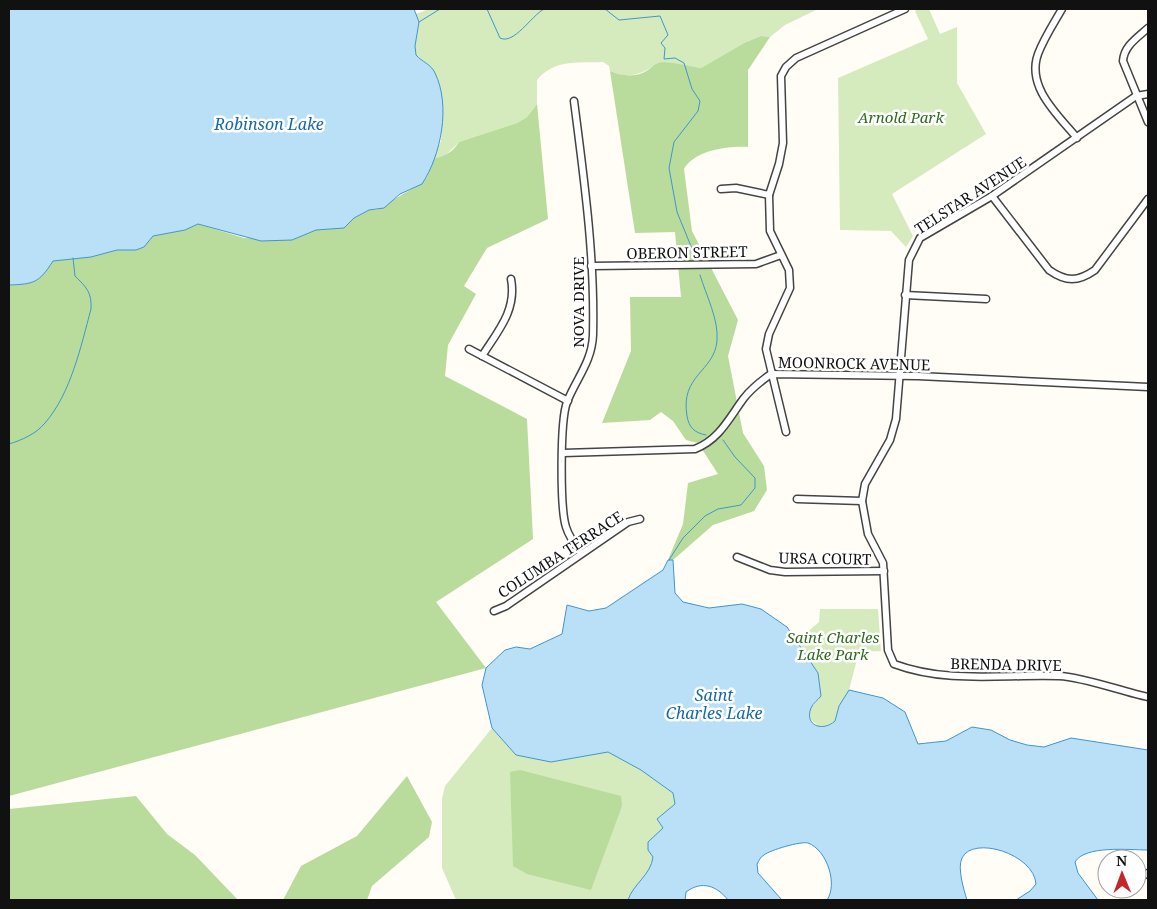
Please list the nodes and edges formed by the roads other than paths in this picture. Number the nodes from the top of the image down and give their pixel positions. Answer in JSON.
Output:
{"nodes":[{"id":1,"x":905,"y":9,"type":"edge"},
{"id":2,"x":1062,"y":9,"type":"edge"},
{"id":3,"x":1148,"y":28,"type":"edge"},
{"id":4,"x":1148,"y":94,"type":"edge"},
{"id":5,"x":1136,"y":96,"type":"junction"},
{"id":6,"x":574,"y":100,"type":"dead end"},
{"id":7,"x":1148,"y":122,"type":"edge"},
{"id":8,"x":1077,"y":138,"type":"junction"},
{"id":9,"x":721,"y":189,"type":"dead end"},
{"id":10,"x":768,"y":195,"type":"junction"},
{"id":11,"x":992,"y":196,"type":"junction"},
{"id":12,"x":1148,"y":199,"type":"edge"},
{"id":13,"x":781,"y":255,"type":"junction"},
{"id":14,"x":592,"y":266,"type":"junction"},
{"id":15,"x":511,"y":279,"type":"dead end"},
{"id":16,"x":905,"y":295,"type":"junction"},
{"id":17,"x":986,"y":299,"type":"dead end"},
{"id":18,"x":469,"y":349,"type":"dead end"},
{"id":19,"x":482,"y":356,"type":"junction"},
{"id":20,"x":771,"y":374,"type":"junction"},
{"id":21,"x":899,"y":376,"type":"junction"},
{"id":22,"x":1148,"y":387,"type":"edge"},
{"id":23,"x":568,"y":401,"type":"junction"},
{"id":24,"x":786,"y":432,"type":"dead end"},
{"id":25,"x":563,"y":453,"type":"junction"},
{"id":26,"x":797,"y":499,"type":"dead end"},
{"id":27,"x":862,"y":501,"type":"junction"},
{"id":28,"x":640,"y":519,"type":"dead end"},
{"id":29,"x":581,"y":553,"type":"junction"},
{"id":30,"x":737,"y":557,"type":"dead end"},
{"id":31,"x":884,"y":571,"type":"junction"},
{"id":32,"x":494,"y":611,"type":"dead end"},
{"id":33,"x":1148,"y":697,"type":"edge"}],
"edges":[{"from":1,"to":10,"type":"street"},
{"from":2,"to":8,"type":"street"},
{"from":3,"to":5,"type":"street"},
{"from":4,"to":5,"type":"street","name":"TELSTAR AVENUE"},
{"from":5,"to":7,"type":"street"},
{"from":5,"to":8,"type":"street","name":"TELSTAR AVENUE"},
{"from":6,"to":14,"type":"street","name":"NOVA DRIVE"},
{"from":8,"to":11,"type":"street","name":"TELSTAR AVENUE"},
{"from":9,"to":10,"type":"street"},
{"from":10,"to":13,"type":"street"},
{"from":11,"to":12,"type":"street"},
{"from":11,"to":16,"type":"street","name":"TELSTAR AVENUE"},
{"from":13,"to":14,"type":"street","name":"OBERON STREET"},
{"from":13,"to":20,"type":"street"},
{"from":14,"to":23,"type":"street","name":"NOVA DRIVE"},
{"from":15,"to":19,"type":"street"},
{"from":16,"to":17,"type":"street"},
{"from":16,"to":21,"type":"street","name":"TELSTAR AVENUE"},
{"from":18,"to":19,"type":"street"},
{"from":19,"to":23,"type":"street"},
{"from":20,"to":21,"type":"street","name":"MOONROCK AVENUE"},
{"from":20,"to":24,"type":"street"},
{"from":20,"to":25,"type":"street","name":"MOONROCK AVENUE"},
{"from":21,"to":22,"type":"street","name":"MOONROCK AVENUE"},
{"from":21,"to":27,"type":"street","name":"BRENDA DRIVE"},
{"from":23,"to":25,"type":"street","name":"NOVA DRIVE"},
{"from":25,"to":29,"type":"street","name":"NOVA DRIVE"},
{"from":26,"to":27,"type":"street"},
{"from":27,"to":31,"type":"street","name":"BRENDA DRIVE"},
{"from":28,"to":29,"type":"street","name":"COLUMBA TERRACE"},
{"from":29,"to":32,"type":"street","name":"COLUMBA TERRACE"},
{"from":30,"to":31,"type":"street","name":"URSA COURT"},
{"from":31,"to":33,"type":"street","name":"BRENDA DRIVE"}]}
